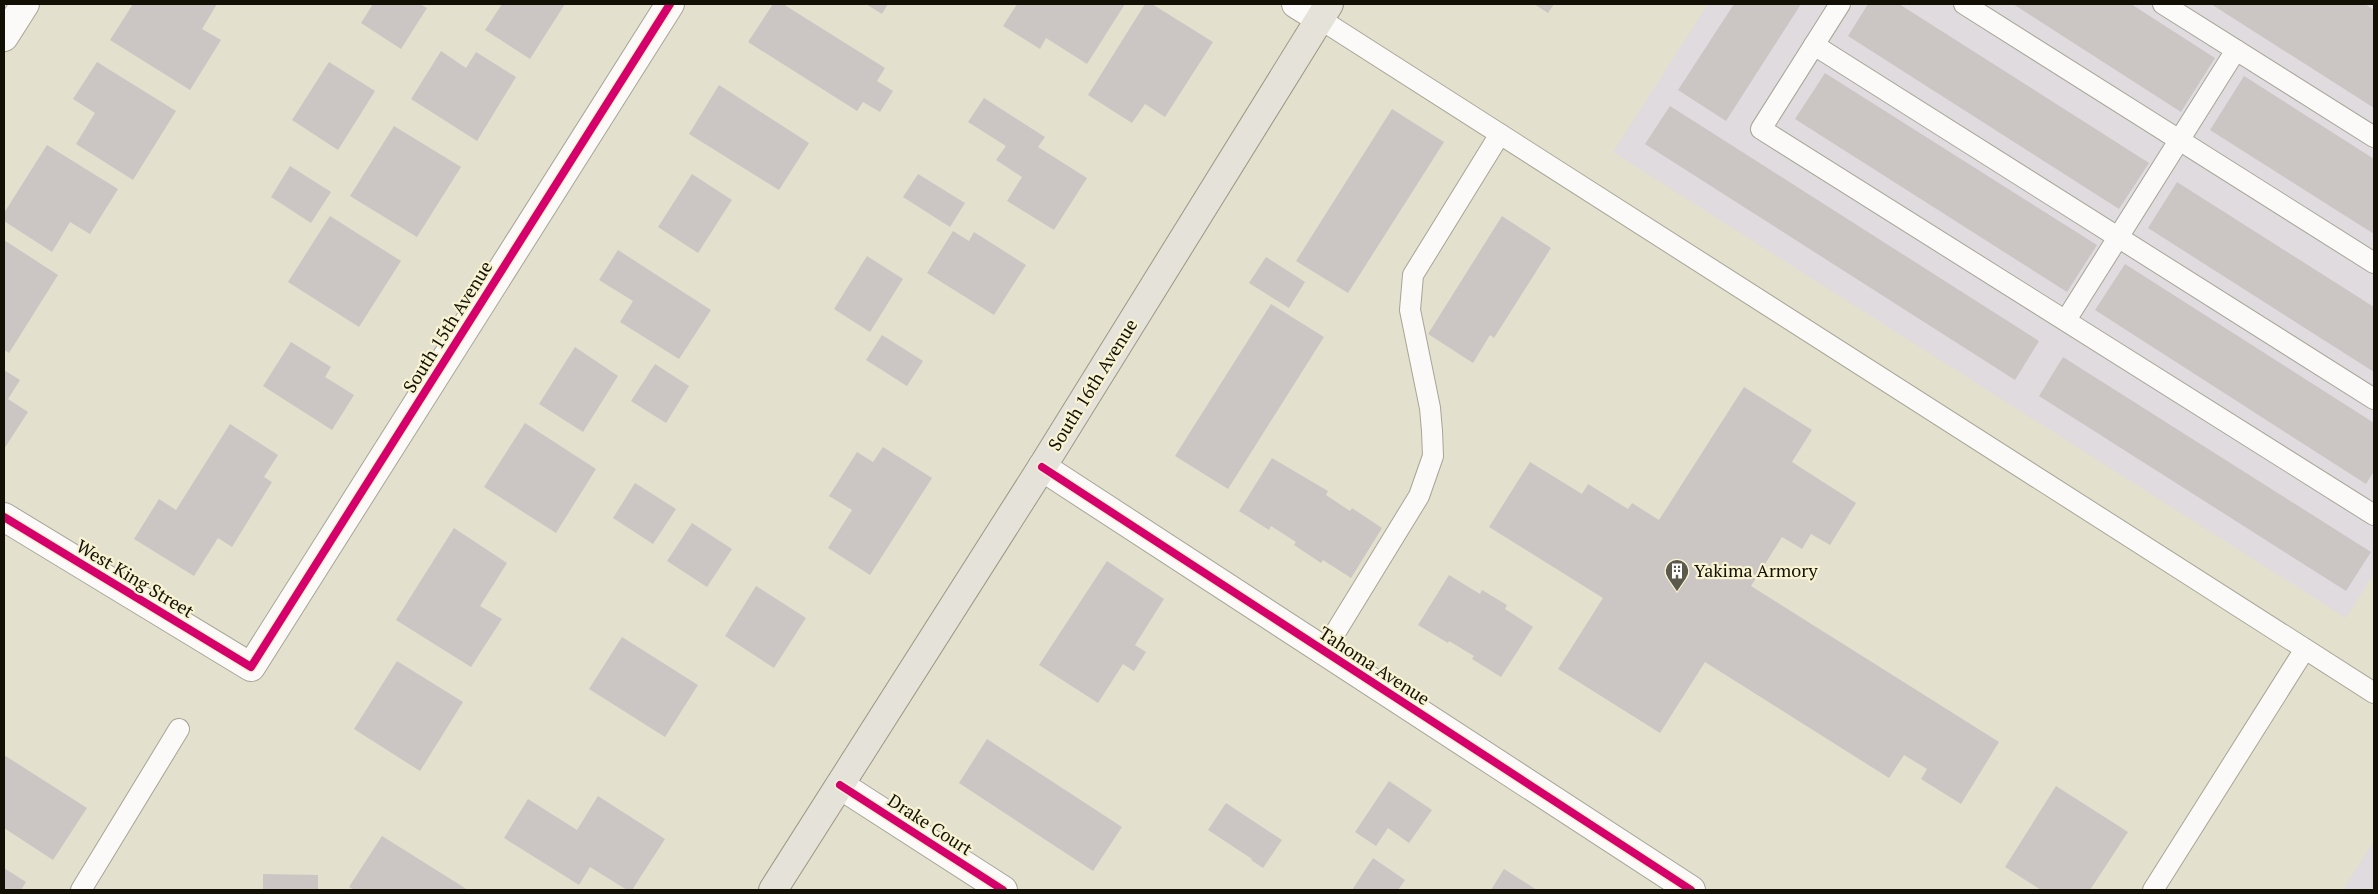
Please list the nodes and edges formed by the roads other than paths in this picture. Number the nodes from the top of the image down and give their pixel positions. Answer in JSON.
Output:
{"nodes":[{"id":1,"x":25,"y":4,"type":"edge"},
{"id":2,"x":670,"y":4,"type":"edge"},
{"id":3,"x":1296,"y":4,"type":"edge"},
{"id":4,"x":1840,"y":4,"type":"edge"},
{"id":5,"x":1964,"y":4,"type":"edge"},
{"id":6,"x":2163,"y":4,"type":"edge"},
{"id":7,"x":1324,"y":11,"type":"edge"},
{"id":8,"x":4,"y":37,"type":"edge"},
{"id":9,"x":1814,"y":45,"type":"junction"},
{"id":10,"x":2236,"y":50,"type":"junction"},
{"id":11,"x":1500,"y":134,"type":"junction"},
{"id":12,"x":2374,"y":137,"type":"edge"},
{"id":13,"x":2180,"y":140,"type":"junction"},
{"id":14,"x":2118,"y":237,"type":"junction"},
{"id":15,"x":2374,"y":263,"type":"edge"},
{"id":16,"x":2066,"y":320,"type":"junction"},
{"id":17,"x":2374,"y":399,"type":"edge"},
{"id":18,"x":1042,"y":467,"type":"junction"},
{"id":19,"x":2374,"y":515,"type":"edge"},
{"id":20,"x":4,"y":517,"type":"edge"},
{"id":21,"x":2304,"y":649,"type":"junction"},
{"id":22,"x":1324,"y":651,"type":"junction"},
{"id":23,"x":252,"y":667,"type":"joint"},
{"id":24,"x":2374,"y":693,"type":"edge"},
{"id":25,"x":179,"y":729,"type":"dead end"},
{"id":26,"x":840,"y":784,"type":"junction"},
{"id":27,"x":81,"y":890,"type":"edge"},
{"id":28,"x":773,"y":890,"type":"edge"},
{"id":29,"x":1003,"y":890,"type":"edge"},
{"id":30,"x":1691,"y":890,"type":"edge"},
{"id":31,"x":2153,"y":890,"type":"edge"}],
"edges":[{"from":1,"to":8,"type":"street"},
{"from":2,"to":23,"type":"street","name":"South 15th Avenue"},
{"from":3,"to":7,"type":"street"},
{"from":4,"to":9,"type":"lane"},
{"from":5,"to":13,"type":"lane"},
{"from":6,"to":10,"type":"lane"},
{"from":7,"to":11,"type":"lane"},
{"from":7,"to":18,"type":"main road","name":"South 16th Avenue"},
{"from":9,"to":14,"type":"lane"},
{"from":9,"to":16,"type":"lane"},
{"from":10,"to":12,"type":"lane"},
{"from":10,"to":13,"type":"lane"},
{"from":11,"to":21,"type":"lane"},
{"from":11,"to":22,"type":"lane"},
{"from":13,"to":14,"type":"lane"},
{"from":13,"to":15,"type":"lane"},
{"from":14,"to":16,"type":"lane"},
{"from":14,"to":17,"type":"lane"},
{"from":16,"to":19,"type":"lane"},
{"from":18,"to":22,"type":"street","name":"Tahoma Avenue"},
{"from":18,"to":26,"type":"main road","name":"South 16th Avenue"},
{"from":20,"to":23,"type":"street","name":"West King Street"},
{"from":21,"to":24,"type":"lane"},
{"from":21,"to":31,"type":"lane"},
{"from":22,"to":30,"type":"street","name":"Tahoma Avenue"},
{"from":25,"to":27,"type":"lane"},
{"from":26,"to":28,"type":"main road","name":"South 16th Avenue"},
{"from":26,"to":29,"type":"street","name":"Drake Court"}]}
